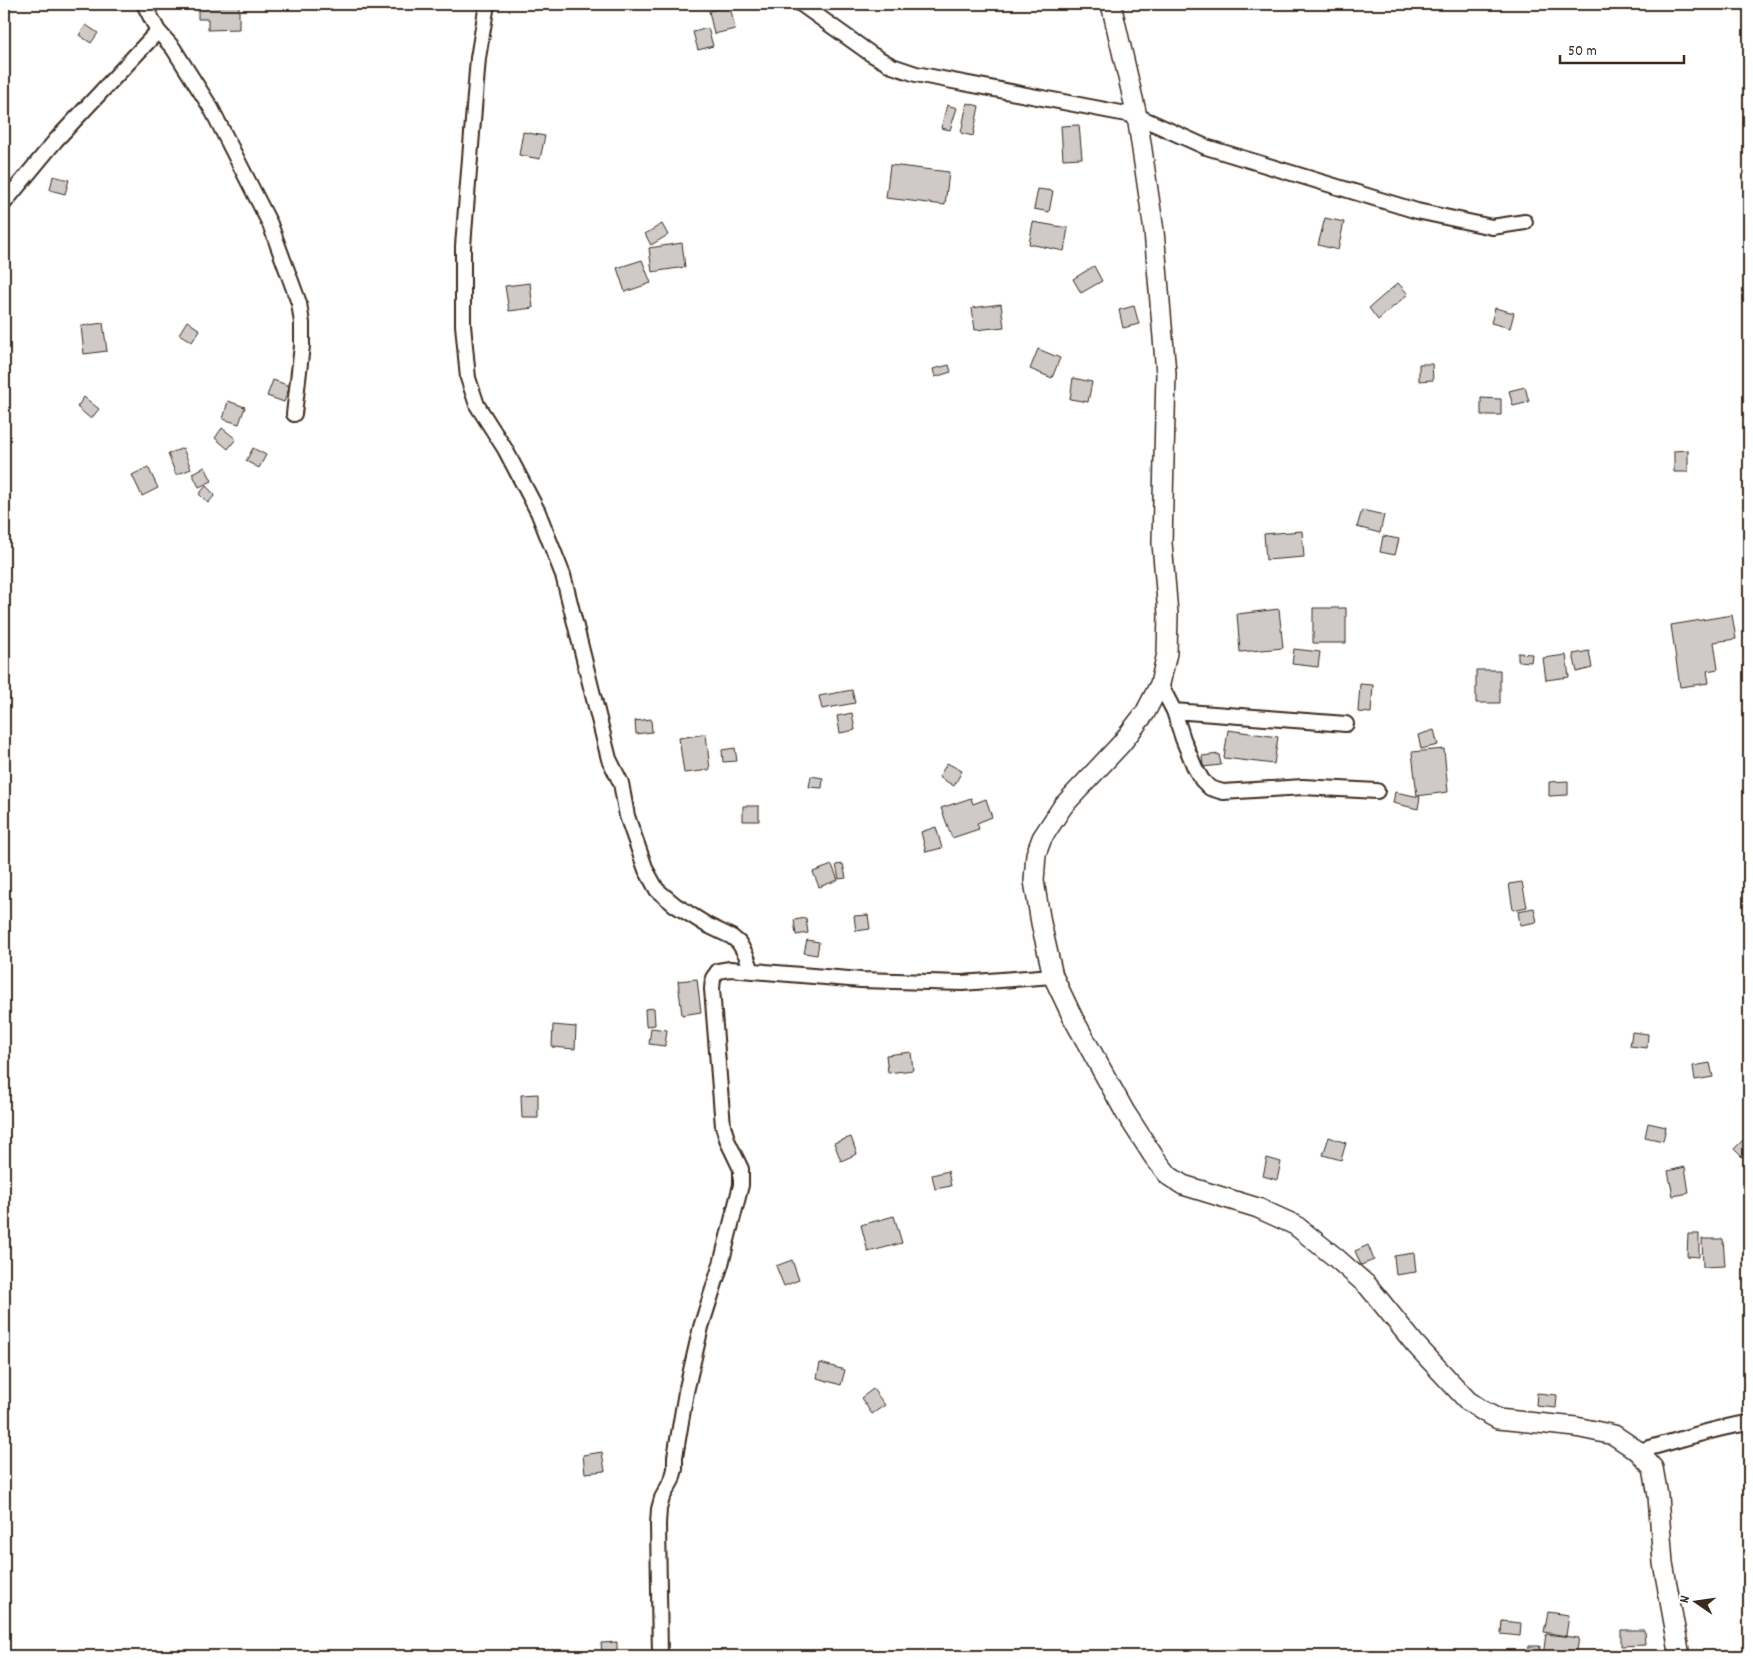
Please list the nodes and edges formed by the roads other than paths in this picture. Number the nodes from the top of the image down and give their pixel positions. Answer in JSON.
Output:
{"nodes":[{"id":1,"x":144,"y":4,"type":"edge"},
{"id":2,"x":487,"y":4,"type":"edge"},
{"id":3,"x":801,"y":4,"type":"edge"},
{"id":4,"x":1111,"y":4,"type":"edge"},
{"id":5,"x":158,"y":30,"type":"junction"},
{"id":6,"x":1136,"y":116,"type":"junction"},
{"id":7,"x":4,"y":203,"type":"edge"},
{"id":8,"x":1525,"y":222,"type":"dead end"},
{"id":9,"x":294,"y":414,"type":"dead end"},
{"id":10,"x":1160,"y":684,"type":"junction"},
{"id":11,"x":1174,"y":712,"type":"junction"},
{"id":12,"x":1346,"y":724,"type":"dead end"},
{"id":13,"x":1377,"y":791,"type":"dead end"},
{"id":14,"x":752,"y":970,"type":"junction"},
{"id":15,"x":1053,"y":976,"type":"junction"},
{"id":16,"x":1749,"y":1423,"type":"edge"},
{"id":17,"x":1638,"y":1451,"type":"junction"},
{"id":18,"x":660,"y":1656,"type":"edge"},
{"id":19,"x":1680,"y":1656,"type":"edge"}],
"edges":[{"from":1,"to":5,"type":"street"},
{"from":2,"to":14,"type":"street"},
{"from":3,"to":6,"type":"street"},
{"from":4,"to":6,"type":"street"},
{"from":5,"to":7,"type":"street"},
{"from":5,"to":9,"type":"street"},
{"from":6,"to":8,"type":"street"},
{"from":6,"to":10,"type":"street"},
{"from":10,"to":11,"type":"street"},
{"from":10,"to":15,"type":"street"},
{"from":11,"to":12,"type":"street"},
{"from":11,"to":13,"type":"street"},
{"from":14,"to":15,"type":"street"},
{"from":14,"to":18,"type":"street"},
{"from":15,"to":17,"type":"street"},
{"from":16,"to":17,"type":"street"},
{"from":17,"to":19,"type":"street"}]}
